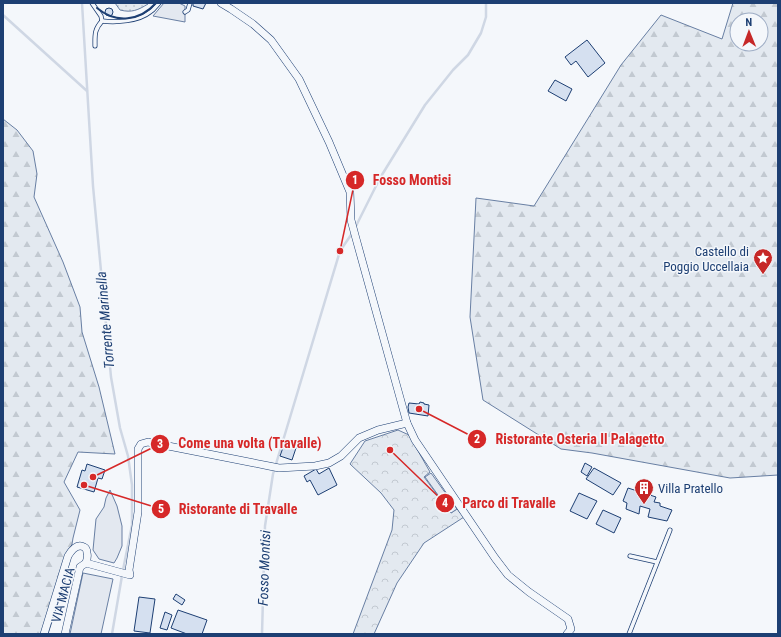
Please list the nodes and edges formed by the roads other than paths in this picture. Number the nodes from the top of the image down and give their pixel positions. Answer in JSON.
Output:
{"nodes":[{"id":1,"x":92,"y":3,"type":"edge"},
{"id":2,"x":159,"y":3,"type":"edge"},
{"id":3,"x":190,"y":3,"type":"edge"},
{"id":4,"x":221,"y":3,"type":"edge"},
{"id":5,"x":185,"y":12,"type":"dead end"},
{"id":6,"x":102,"y":21,"type":"junction"},
{"id":7,"x":95,"y":46,"type":"dead end"},
{"id":8,"x":407,"y":423,"type":"junction"},
{"id":9,"x":670,"y":530,"type":"dead end"},
{"id":10,"x":630,"y":556,"type":"dead end"},
{"id":11,"x":657,"y":562,"type":"junction"},
{"id":12,"x":86,"y":563,"type":"junction"},
{"id":13,"x":44,"y":634,"type":"edge"},
{"id":14,"x":65,"y":634,"type":"edge"},
{"id":15,"x":567,"y":634,"type":"edge"},
{"id":16,"x":629,"y":634,"type":"edge"}],
"edges":[{"from":1,"to":6,"type":"lane"},
{"from":2,"to":6,"type":"lane"},
{"from":3,"to":5,"type":"lane"},
{"from":4,"to":8,"type":"street"},
{"from":6,"to":7,"type":"lane"},
{"from":8,"to":12,"type":"street"},
{"from":8,"to":15,"type":"street"},
{"from":9,"to":11,"type":"lane"},
{"from":10,"to":11,"type":"lane"},
{"from":11,"to":16,"type":"lane"},
{"from":12,"to":13,"type":"street","name":"VIA MACIA"},
{"from":12,"to":14,"type":"street","name":"VIA MACIA"}]}
